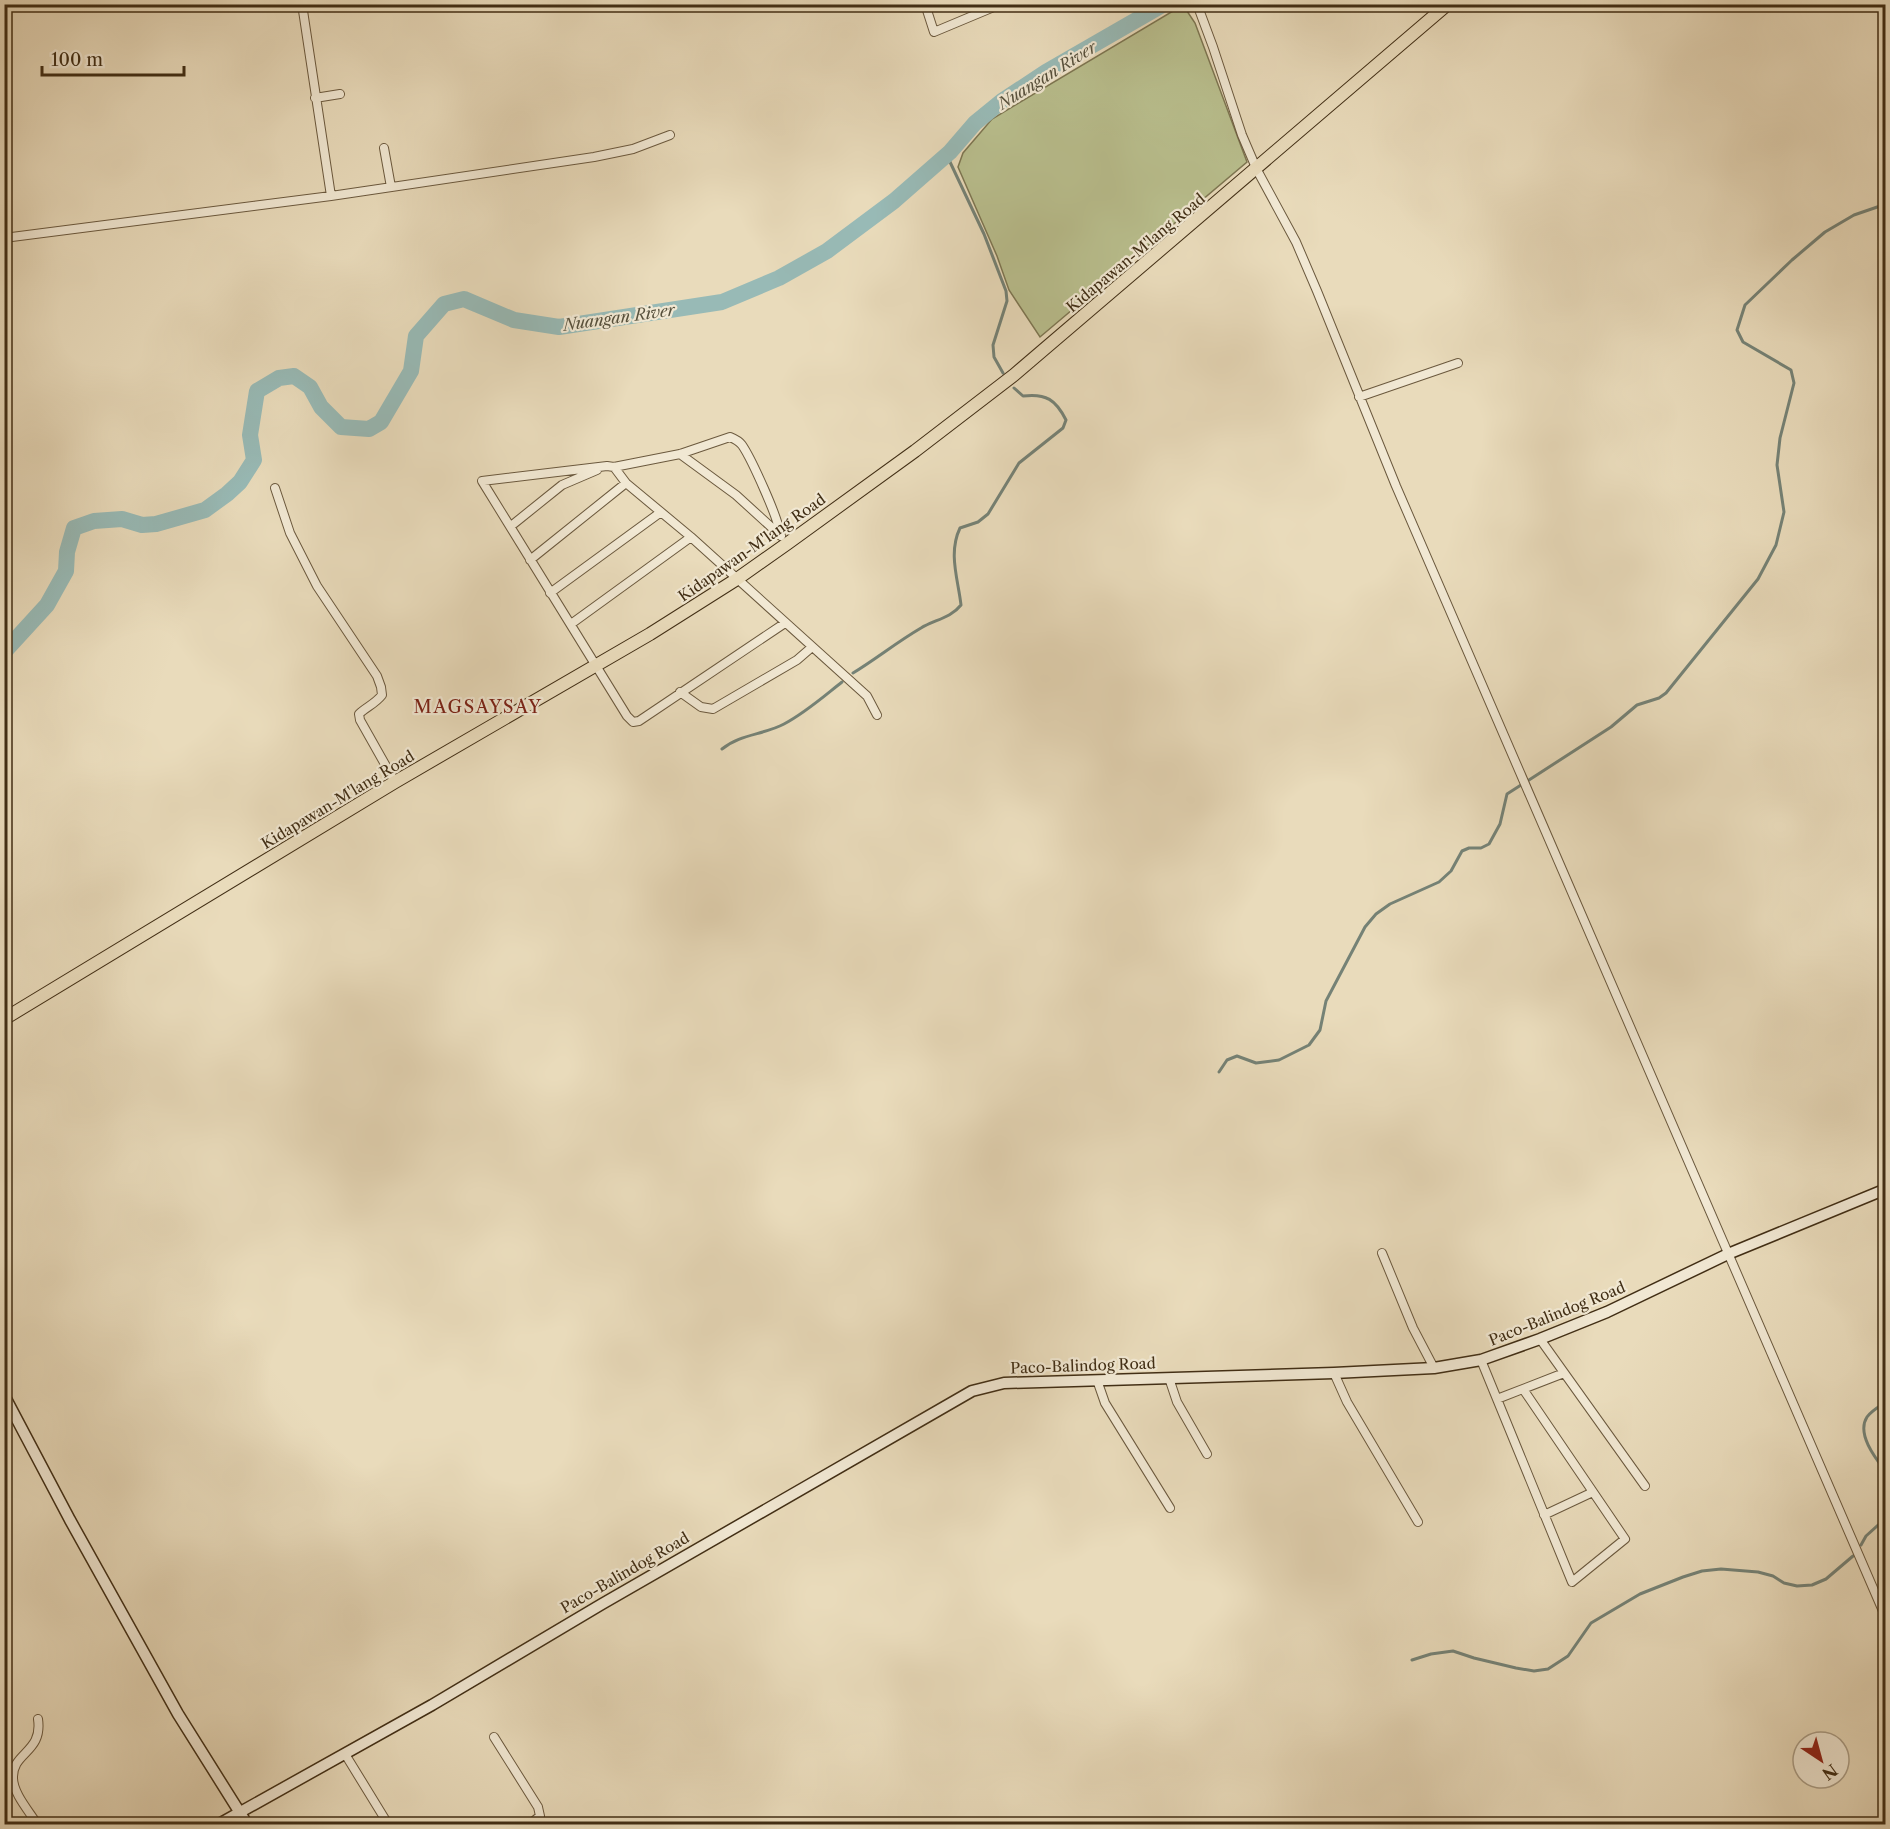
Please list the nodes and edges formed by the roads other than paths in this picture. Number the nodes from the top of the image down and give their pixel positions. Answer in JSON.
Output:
{"nodes":[{"id":1,"x":302,"y":4,"type":"edge"},
{"id":2,"x":925,"y":4,"type":"edge"},
{"id":3,"x":1001,"y":4,"type":"edge"},
{"id":4,"x":1448,"y":4,"type":"edge"},
{"id":5,"x":1197,"y":6,"type":"edge"},
{"id":6,"x":340,"y":94,"type":"dead end"},
{"id":7,"x":315,"y":98,"type":"junction"},
{"id":8,"x":670,"y":135,"type":"dead end"},
{"id":9,"x":384,"y":148,"type":"dead end"},
{"id":10,"x":1257,"y":170,"type":"junction"},
{"id":11,"x":391,"y":187,"type":"junction"},
{"id":12,"x":331,"y":196,"type":"junction"},
{"id":13,"x":4,"y":238,"type":"edge"},
{"id":14,"x":1458,"y":363,"type":"dead end"},
{"id":15,"x":1359,"y":398,"type":"junction"},
{"id":16,"x":680,"y":454,"type":"junction"},
{"id":17,"x":611,"y":466,"type":"junction"},
{"id":18,"x":626,"y":483,"type":"junction"},
{"id":19,"x":275,"y":488,"type":"dead end"},
{"id":20,"x":661,"y":512,"type":"junction"},
{"id":21,"x":511,"y":526,"type":"junction"},
{"id":22,"x":691,"y":537,"type":"junction"},
{"id":23,"x":784,"y":539,"type":"junction"},
{"id":24,"x":530,"y":560,"type":"junction"},
{"id":25,"x":737,"y":579,"type":"junction"},
{"id":26,"x":550,"y":593,"type":"junction"},
{"id":27,"x":785,"y":623,"type":"junction"},
{"id":28,"x":571,"y":624,"type":"junction"},
{"id":29,"x":812,"y":647,"type":"junction"},
{"id":30,"x":597,"y":664,"type":"junction"},
{"id":31,"x":680,"y":692,"type":"junction"},
{"id":32,"x":878,"y":715,"type":"dead end"},
{"id":33,"x":395,"y":782,"type":"junction"},
{"id":34,"x":4,"y":1019,"type":"edge"},
{"id":35,"x":1886,"y":1189,"type":"edge"},
{"id":36,"x":1382,"y":1253,"type":"dead end"},
{"id":37,"x":1728,"y":1254,"type":"junction"},
{"id":38,"x":1540,"y":1339,"type":"junction"},
{"id":39,"x":1481,"y":1360,"type":"junction"},
{"id":40,"x":1434,"y":1368,"type":"junction"},
{"id":41,"x":1334,"y":1373,"type":"junction"},
{"id":42,"x":1564,"y":1373,"type":"junction"},
{"id":43,"x":1169,"y":1378,"type":"junction"},
{"id":44,"x":1097,"y":1380,"type":"junction"},
{"id":45,"x":1523,"y":1389,"type":"junction"},
{"id":46,"x":4,"y":1395,"type":"edge"},
{"id":47,"x":1497,"y":1399,"type":"junction"},
{"id":48,"x":1207,"y":1454,"type":"dead end"},
{"id":49,"x":1645,"y":1486,"type":"dead end"},
{"id":50,"x":1593,"y":1492,"type":"junction"},
{"id":51,"x":1170,"y":1508,"type":"dead end"},
{"id":52,"x":1544,"y":1515,"type":"junction"},
{"id":53,"x":1418,"y":1522,"type":"dead end"},
{"id":54,"x":1886,"y":1618,"type":"edge"},
{"id":55,"x":38,"y":1719,"type":"dead end"},
{"id":56,"x":494,"y":1737,"type":"dead end"},
{"id":57,"x":345,"y":1754,"type":"junction"},
{"id":58,"x":240,"y":1812,"type":"junction"},
{"id":59,"x":37,"y":1824,"type":"edge"},
{"id":60,"x":219,"y":1824,"type":"edge"},
{"id":61,"x":247,"y":1824,"type":"edge"},
{"id":62,"x":388,"y":1824,"type":"edge"},
{"id":63,"x":530,"y":1824,"type":"edge"}],
"edges":[{"from":1,"to":7,"type":"street"},
{"from":2,"to":3,"type":"street"},
{"from":4,"to":10,"type":"main road","name":"Kidapawan-M'lang Road"},
{"from":5,"to":10,"type":"street"},
{"from":6,"to":7,"type":"street"},
{"from":7,"to":12,"type":"street"},
{"from":8,"to":11,"type":"street"},
{"from":9,"to":11,"type":"street"},
{"from":10,"to":15,"type":"street"},
{"from":10,"to":23,"type":"main road","name":"Kidapawan-M'lang Road"},
{"from":11,"to":12,"type":"street"},
{"from":12,"to":13,"type":"street"},
{"from":14,"to":15,"type":"street"},
{"from":15,"to":37,"type":"street"},
{"from":16,"to":17,"type":"street"},
{"from":16,"to":23,"type":"street"},
{"from":16,"to":23,"type":"street"},
{"from":17,"to":18,"type":"street"},
{"from":17,"to":21,"type":"street"},
{"from":17,"to":21,"type":"street"},
{"from":18,"to":20,"type":"street"},
{"from":18,"to":24,"type":"street"},
{"from":19,"to":33,"type":"street"},
{"from":20,"to":22,"type":"street"},
{"from":20,"to":26,"type":"street"},
{"from":21,"to":24,"type":"street"},
{"from":22,"to":25,"type":"street"},
{"from":22,"to":28,"type":"street"},
{"from":23,"to":25,"type":"main road","name":"Kidapawan-M'lang Road"},
{"from":24,"to":26,"type":"street"},
{"from":25,"to":27,"type":"street"},
{"from":25,"to":30,"type":"main road","name":"Kidapawan-M'lang Road"},
{"from":26,"to":28,"type":"street"},
{"from":27,"to":29,"type":"street"},
{"from":27,"to":31,"type":"street"},
{"from":28,"to":30,"type":"street"},
{"from":29,"to":31,"type":"street"},
{"from":29,"to":32,"type":"street"},
{"from":30,"to":31,"type":"street"},
{"from":30,"to":33,"type":"main road","name":"Kidapawan-M'lang Road"},
{"from":33,"to":34,"type":"main road","name":"Kidapawan-M'lang Road"},
{"from":35,"to":37,"type":"street","name":"Paco-Balindog Road"},
{"from":36,"to":40,"type":"street"},
{"from":37,"to":38,"type":"street","name":"Paco-Balindog Road"},
{"from":37,"to":54,"type":"street"},
{"from":38,"to":39,"type":"street","name":"Paco-Balindog Road"},
{"from":38,"to":42,"type":"street"},
{"from":39,"to":40,"type":"street","name":"Paco-Balindog Road"},
{"from":39,"to":47,"type":"street"},
{"from":40,"to":41,"type":"street","name":"Paco-Balindog Road"},
{"from":41,"to":43,"type":"street","name":"Paco-Balindog Road"},
{"from":41,"to":53,"type":"street"},
{"from":42,"to":45,"type":"street"},
{"from":42,"to":49,"type":"street"},
{"from":43,"to":44,"type":"street","name":"Paco-Balindog Road"},
{"from":43,"to":48,"type":"street"},
{"from":44,"to":51,"type":"street"},
{"from":44,"to":57,"type":"street","name":"Paco-Balindog Road"},
{"from":45,"to":47,"type":"street"},
{"from":45,"to":50,"type":"street"},
{"from":46,"to":58,"type":"street"},
{"from":47,"to":52,"type":"street"},
{"from":50,"to":52,"type":"street"},
{"from":50,"to":52,"type":"street"},
{"from":55,"to":59,"type":"street"},
{"from":56,"to":63,"type":"street"},
{"from":57,"to":58,"type":"street","name":"Paco-Balindog Road"},
{"from":57,"to":62,"type":"street"},
{"from":58,"to":60,"type":"street","name":"Paco-Balindog Road"},
{"from":58,"to":61,"type":"street"}]}
